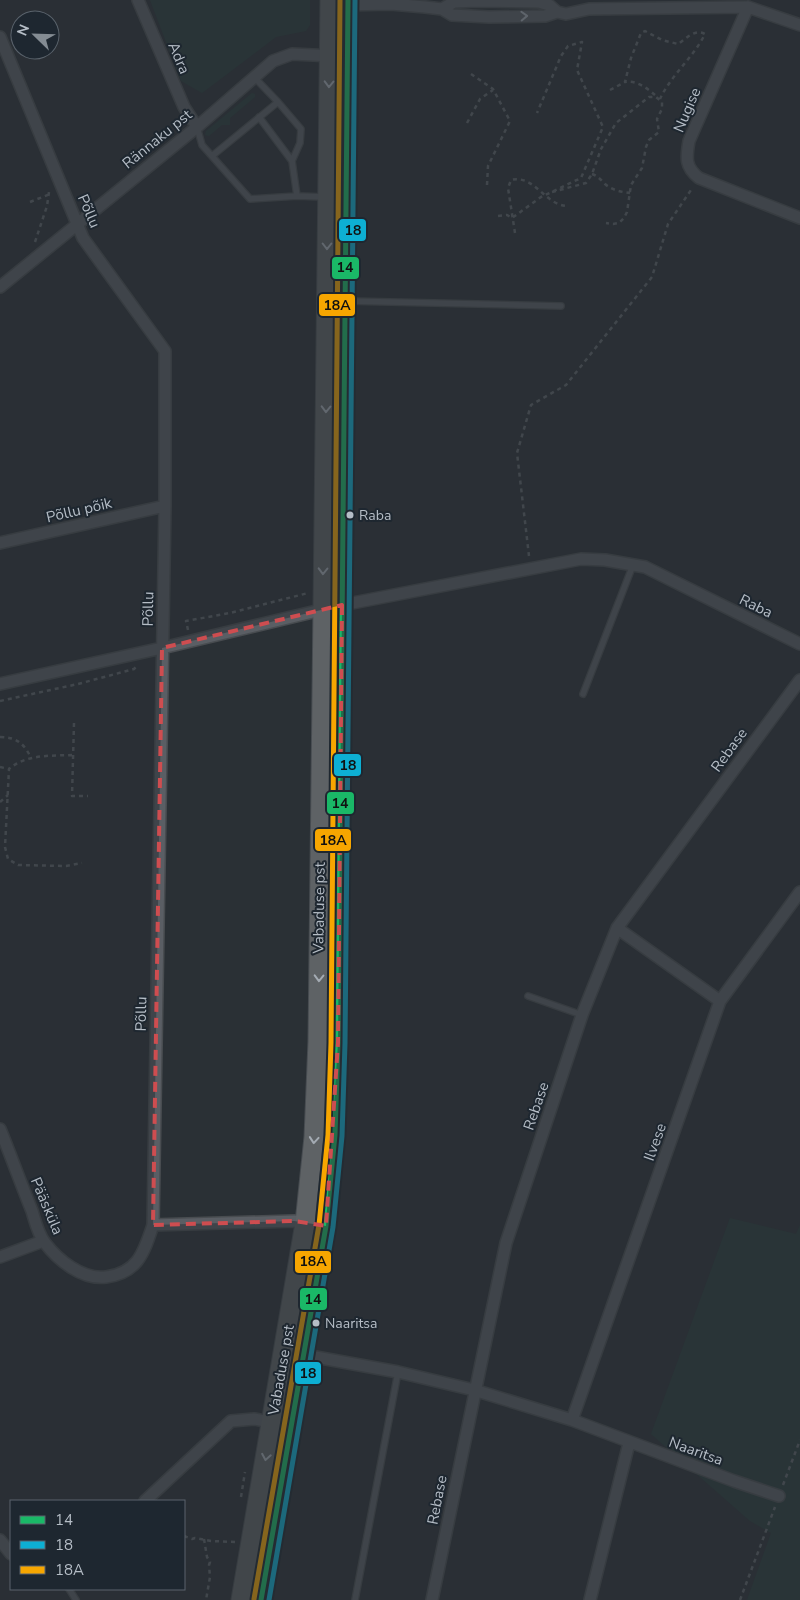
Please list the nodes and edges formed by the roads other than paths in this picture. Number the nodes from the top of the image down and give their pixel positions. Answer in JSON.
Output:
{"nodes":[{"id":1,"x":138,"y":0,"type":"edge"},
{"id":2,"x":490,"y":1,"type":"edge"},
{"id":3,"x":339,"y":2,"type":"edge"},
{"id":4,"x":589,"y":4,"type":"edge"},
{"id":5,"x":719,"y":4,"type":"edge"},
{"id":6,"x":748,"y":7,"type":"junction"},
{"id":7,"x":442,"y":9,"type":"junction"},
{"id":8,"x":557,"y":12,"type":"junction"},
{"id":9,"x":489,"y":17,"type":"junction"},
{"id":10,"x":800,"y":25,"type":"edge"},
{"id":11,"x":0,"y":36,"type":"edge"},
{"id":12,"x":329,"y":56,"type":"junction"},
{"id":13,"x":348,"y":56,"type":"junction"},
{"id":14,"x":254,"y":77,"type":"junction"},
{"id":15,"x":278,"y":102,"type":"junction"},
{"id":16,"x":259,"y":117,"type":"junction"},
{"id":17,"x":197,"y":127,"type":"junction"},
{"id":18,"x":212,"y":156,"type":"junction"},
{"id":19,"x":292,"y":161,"type":"junction"},
{"id":20,"x":296,"y":196,"type":"junction"},
{"id":21,"x":328,"y":197,"type":"junction"},
{"id":22,"x":800,"y":218,"type":"edge"},
{"id":23,"x":77,"y":223,"type":"junction"},
{"id":24,"x":0,"y":286,"type":"edge"},
{"id":25,"x":336,"y":301,"type":"junction"},
{"id":26,"x":561,"y":306,"type":"dead end"},
{"id":27,"x":165,"y":506,"type":"junction"},
{"id":28,"x":0,"y":543,"type":"edge"},
{"id":29,"x":633,"y":565,"type":"junction"},
{"id":30,"x":342,"y":605,"type":"junction"},
{"id":31,"x":323,"y":610,"type":"junction"},
{"id":32,"x":800,"y":644,"type":"edge"},
{"id":33,"x":162,"y":648,"type":"junction"},
{"id":34,"x":800,"y":680,"type":"edge"},
{"id":35,"x":0,"y":684,"type":"edge"},
{"id":36,"x":583,"y":694,"type":"dead end"},
{"id":37,"x":800,"y":892,"type":"edge"},
{"id":38,"x":617,"y":928,"type":"junction"},
{"id":39,"x":528,"y":996,"type":"dead end"},
{"id":40,"x":720,"y":1002,"type":"junction"},
{"id":41,"x":582,"y":1015,"type":"junction"},
{"id":42,"x":0,"y":1129,"type":"edge"},
{"id":43,"x":305,"y":1223,"type":"junction"},
{"id":44,"x":153,"y":1225,"type":"junction"},
{"id":45,"x":326,"y":1226,"type":"junction"},
{"id":46,"x":43,"y":1241,"type":"junction"},
{"id":47,"x":0,"y":1257,"type":"edge"},
{"id":48,"x":120,"y":1274,"type":"joint"},
{"id":49,"x":285,"y":1351,"type":"junction"},
{"id":50,"x":304,"y":1355,"type":"junction"},
{"id":51,"x":398,"y":1372,"type":"junction"},
{"id":52,"x":474,"y":1390,"type":"junction"},
{"id":53,"x":572,"y":1420,"type":"junction"},
{"id":54,"x":272,"y":1422,"type":"junction"},
{"id":55,"x":291,"y":1426,"type":"junction"},
{"id":56,"x":629,"y":1443,"type":"junction"},
{"id":57,"x":779,"y":1496,"type":"road end"},
{"id":58,"x":145,"y":1500,"type":"edge"},
{"id":59,"x":0,"y":1540,"type":"edge"},
{"id":60,"x":10,"y":1553,"type":"edge"},
{"id":61,"x":241,"y":1600,"type":"edge"},
{"id":62,"x":261,"y":1600,"type":"edge"},
{"id":63,"x":355,"y":1600,"type":"edge"},
{"id":64,"x":432,"y":1600,"type":"edge"},
{"id":65,"x":590,"y":1600,"type":"edge"}],
"edges":[{"from":1,"to":17,"type":"street","name":"Adra"},
{"from":2,"to":7,"type":"street"},
{"from":2,"to":8,"type":"street"},
{"from":2,"to":9,"type":"lane"},
{"from":3,"to":7,"type":"street"},
{"from":3,"to":12,"type":"highway","name":"Vabaduse pst"},
{"from":3,"to":13,"type":"highway","name":"Vabaduse pst"},
{"from":4,"to":5,"type":"street"},
{"from":4,"to":8,"type":"street"},
{"from":5,"to":6,"type":"street"},
{"from":6,"to":10,"type":"street"},
{"from":6,"to":22,"type":"street","name":"Nugise"},
{"from":7,"to":9,"type":"street"},
{"from":9,"to":8,"type":"street","one_way":true},
{"from":11,"to":23,"type":"street","name":"Põllu"},
{"from":12,"to":13,"type":"street","name":"Rännaku pst"},
{"from":12,"to":14,"type":"street","name":"Rännaku pst"},
{"from":12,"to":21,"type":"highway","name":"Vabaduse pst","one_way":true},
{"from":13,"to":25,"type":"highway","name":"Vabaduse pst"},
{"from":14,"to":15,"type":"lane"},
{"from":14,"to":17,"type":"street","name":"Rännaku pst"},
{"from":15,"to":16,"type":"lane"},
{"from":15,"to":19,"type":"lane"},
{"from":16,"to":18,"type":"lane"},
{"from":16,"to":19,"type":"lane"},
{"from":17,"to":18,"type":"lane"},
{"from":17,"to":23,"type":"street","name":"Rännaku pst"},
{"from":18,"to":20,"type":"lane"},
{"from":19,"to":20,"type":"lane"},
{"from":20,"to":21,"type":"lane"},
{"from":21,"to":25,"type":"highway","name":"Vabaduse pst","one_way":true},
{"from":23,"to":24,"type":"street","name":"Rännaku pst"},
{"from":23,"to":27,"type":"street","name":"Põllu"},
{"from":25,"to":26,"type":"lane"},
{"from":25,"to":30,"type":"highway","name":"Vabaduse pst"},
{"from":25,"to":31,"type":"highway","name":"Vabaduse pst","one_way":true},
{"from":27,"to":28,"type":"street","name":"Põllu põik"},
{"from":27,"to":33,"type":"street","name":"Põllu"},
{"from":29,"to":30,"type":"street","name":"Raba"},
{"from":29,"to":32,"type":"street","name":"Raba"},
{"from":29,"to":36,"type":"lane"},
{"from":30,"to":31,"type":"street","name":"Raba"},
{"from":30,"to":45,"type":"highway","name":"Vabaduse pst"},
{"from":31,"to":33,"type":"street","name":"Raba"},
{"from":31,"to":43,"type":"highway","name":"Vabaduse pst","one_way":true},
{"from":33,"to":35,"type":"street","name":"Raba"},
{"from":33,"to":44,"type":"street","name":"Põllu"},
{"from":34,"to":38,"type":"street","name":"Rebase"},
{"from":37,"to":40,"type":"street","name":"Ilvese"},
{"from":38,"to":40,"type":"street"},
{"from":38,"to":41,"type":"street","name":"Rebase"},
{"from":39,"to":41,"type":"lane"},
{"from":40,"to":53,"type":"street","name":"Ilvese"},
{"from":41,"to":52,"type":"street","name":"Rebase"},
{"from":42,"to":46,"type":"street","name":"Pääsküla"},
{"from":43,"to":44,"type":"street"},
{"from":43,"to":45,"type":"street"},
{"from":43,"to":49,"type":"highway","name":"Vabaduse pst"},
{"from":44,"to":48,"type":"street","name":"Põllu"},
{"from":45,"to":50,"type":"highway","name":"Vabaduse pst"},
{"from":46,"to":47,"type":"street"},
{"from":46,"to":48,"type":"street","name":"Pääsküla"},
{"from":49,"to":50,"type":"street","name":"Naaritsa"},
{"from":49,"to":54,"type":"highway","name":"Vabaduse pst"},
{"from":50,"to":51,"type":"street","name":"Naaritsa"},
{"from":50,"to":55,"type":"highway","name":"Vabaduse pst"},
{"from":51,"to":52,"type":"street","name":"Naaritsa"},
{"from":51,"to":63,"type":"lane"},
{"from":52,"to":53,"type":"street","name":"Naaritsa"},
{"from":52,"to":64,"type":"street","name":"Rebase"},
{"from":53,"to":56,"type":"street","name":"Naaritsa"},
{"from":54,"to":55,"type":"street"},
{"from":54,"to":58,"type":"street"},
{"from":54,"to":61,"type":"highway","name":"Vabaduse pst","one_way":true},
{"from":55,"to":62,"type":"highway","name":"Vabaduse pst"},
{"from":56,"to":57,"type":"street","name":"Naaritsa"},
{"from":56,"to":65,"type":"street"},
{"from":59,"to":60,"type":"street"}]}
